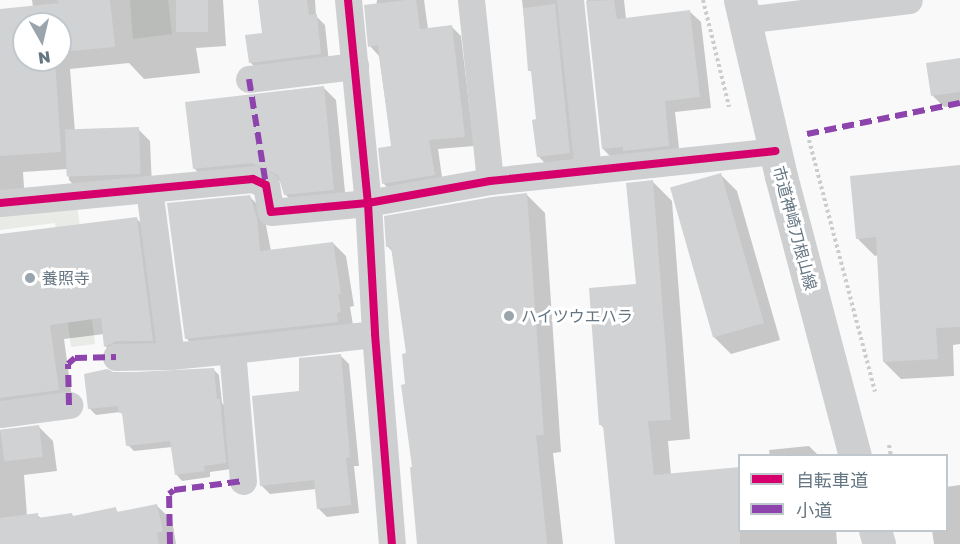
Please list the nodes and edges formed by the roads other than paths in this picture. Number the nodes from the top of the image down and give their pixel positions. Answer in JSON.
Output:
{"nodes":[{"id":1,"x":348,"y":0,"type":"edge"},
{"id":2,"x":471,"y":0,"type":"edge"},
{"id":3,"x":570,"y":0,"type":"edge"},
{"id":4,"x":909,"y":0,"type":"edge"},
{"id":5,"x":742,"y":10,"type":"edge"},
{"id":6,"x":355,"y":66,"type":"junction"},
{"id":7,"x":249,"y":80,"type":"dead end"},
{"id":8,"x":775,"y":152,"type":"junction"},
{"id":9,"x":588,"y":170,"type":"junction"},
{"id":10,"x":490,"y":181,"type":"junction"},
{"id":11,"x":148,"y":189,"type":"junction"},
{"id":12,"x":0,"y":203,"type":"edge"},
{"id":13,"x":368,"y":203,"type":"junction"},
{"id":14,"x":375,"y":334,"type":"junction"},
{"id":15,"x":232,"y":350,"type":"junction"},
{"id":16,"x":171,"y":356,"type":"junction"},
{"id":17,"x":116,"y":357,"type":"dead end"},
{"id":18,"x":69,"y":405,"type":"dead end"},
{"id":19,"x":0,"y":414,"type":"edge"},
{"id":20,"x":854,"y":454,"type":"edge"},
{"id":21,"x":243,"y":481,"type":"dead end"},
{"id":22,"x":392,"y":544,"type":"edge"}],
"edges":[{"from":1,"to":6,"type":"street"},
{"from":2,"to":10,"type":"street"},
{"from":3,"to":9,"type":"street"},
{"from":4,"to":5,"type":"street"},
{"from":5,"to":8,"type":"street","name":"市道神崎刀根山線"},
{"from":6,"to":7,"type":"street"},
{"from":6,"to":13,"type":"street"},
{"from":8,"to":9,"type":"street"},
{"from":8,"to":20,"type":"street","name":"市道神崎刀根山線"},
{"from":9,"to":10,"type":"street"},
{"from":10,"to":13,"type":"street"},
{"from":11,"to":12,"type":"street"},
{"from":11,"to":13,"type":"street"},
{"from":11,"to":16,"type":"street"},
{"from":13,"to":14,"type":"street"},
{"from":14,"to":15,"type":"street"},
{"from":14,"to":22,"type":"street"},
{"from":15,"to":16,"type":"street"},
{"from":15,"to":21,"type":"street"},
{"from":16,"to":17,"type":"street"},
{"from":18,"to":19,"type":"street"}]}
